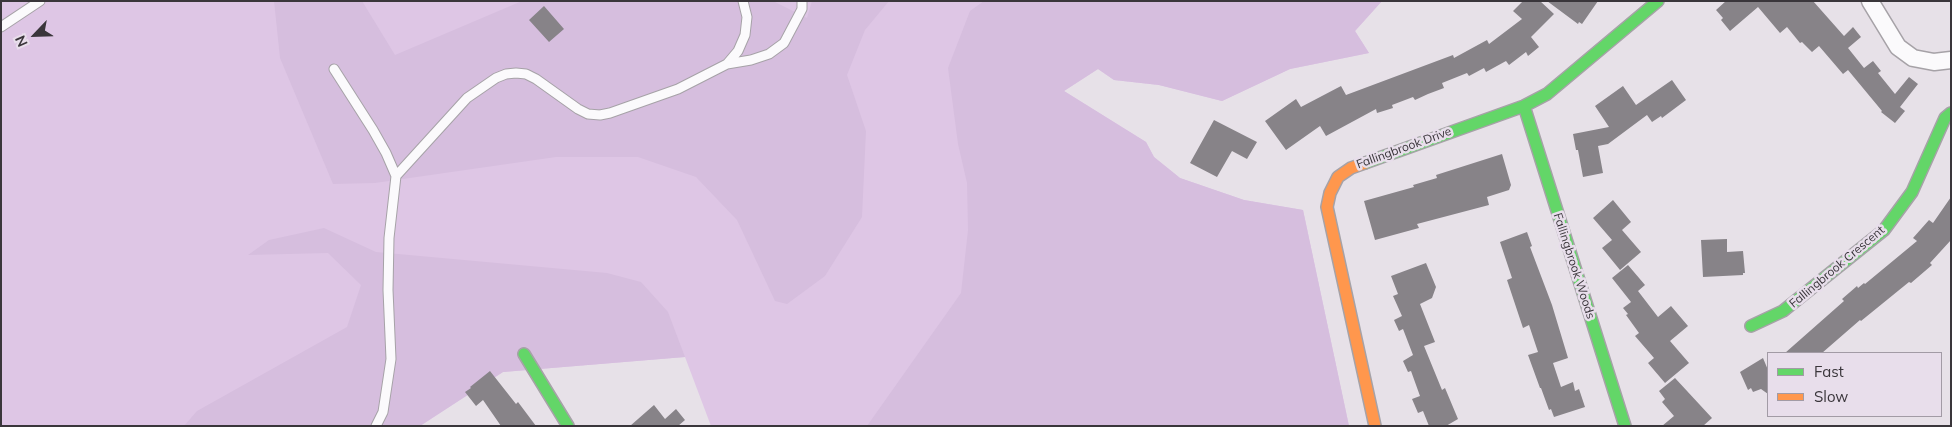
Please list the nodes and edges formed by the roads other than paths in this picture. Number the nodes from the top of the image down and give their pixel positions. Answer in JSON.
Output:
{"nodes":[{"id":1,"x":40,"y":1,"type":"edge"},
{"id":2,"x":743,"y":1,"type":"edge"},
{"id":3,"x":802,"y":1,"type":"edge"},
{"id":4,"x":1658,"y":1,"type":"edge"},
{"id":5,"x":1870,"y":1,"type":"edge"},
{"id":6,"x":1,"y":27,"type":"edge"},
{"id":7,"x":1951,"y":60,"type":"edge"},
{"id":8,"x":727,"y":64,"type":"junction"},
{"id":9,"x":334,"y":69,"type":"dead end"},
{"id":10,"x":1524,"y":106,"type":"junction"},
{"id":11,"x":1951,"y":113,"type":"edge"},
{"id":12,"x":396,"y":176,"type":"junction"},
{"id":13,"x":1751,"y":326,"type":"dead end"},
{"id":14,"x":524,"y":354,"type":"dead end"},
{"id":15,"x":376,"y":426,"type":"edge"},
{"id":16,"x":568,"y":426,"type":"edge"},
{"id":17,"x":1375,"y":426,"type":"edge"},
{"id":18,"x":1625,"y":426,"type":"edge"}],
"edges":[{"from":1,"to":6,"type":"lane"},
{"from":2,"to":8,"type":"lane"},
{"from":3,"to":8,"type":"lane"},
{"from":4,"to":10,"type":"street","name":"Fallingbrook Drive"},
{"from":5,"to":7,"type":"street"},
{"from":8,"to":12,"type":"lane"},
{"from":9,"to":12,"type":"lane"},
{"from":10,"to":17,"type":"street","name":"Fallingbrook Drive"},
{"from":10,"to":18,"type":"street","name":"Fallingbrook Woods"},
{"from":11,"to":13,"type":"street","name":"Fallingbrook Crescent"},
{"from":12,"to":15,"type":"lane"},
{"from":14,"to":16,"type":"street"}]}
